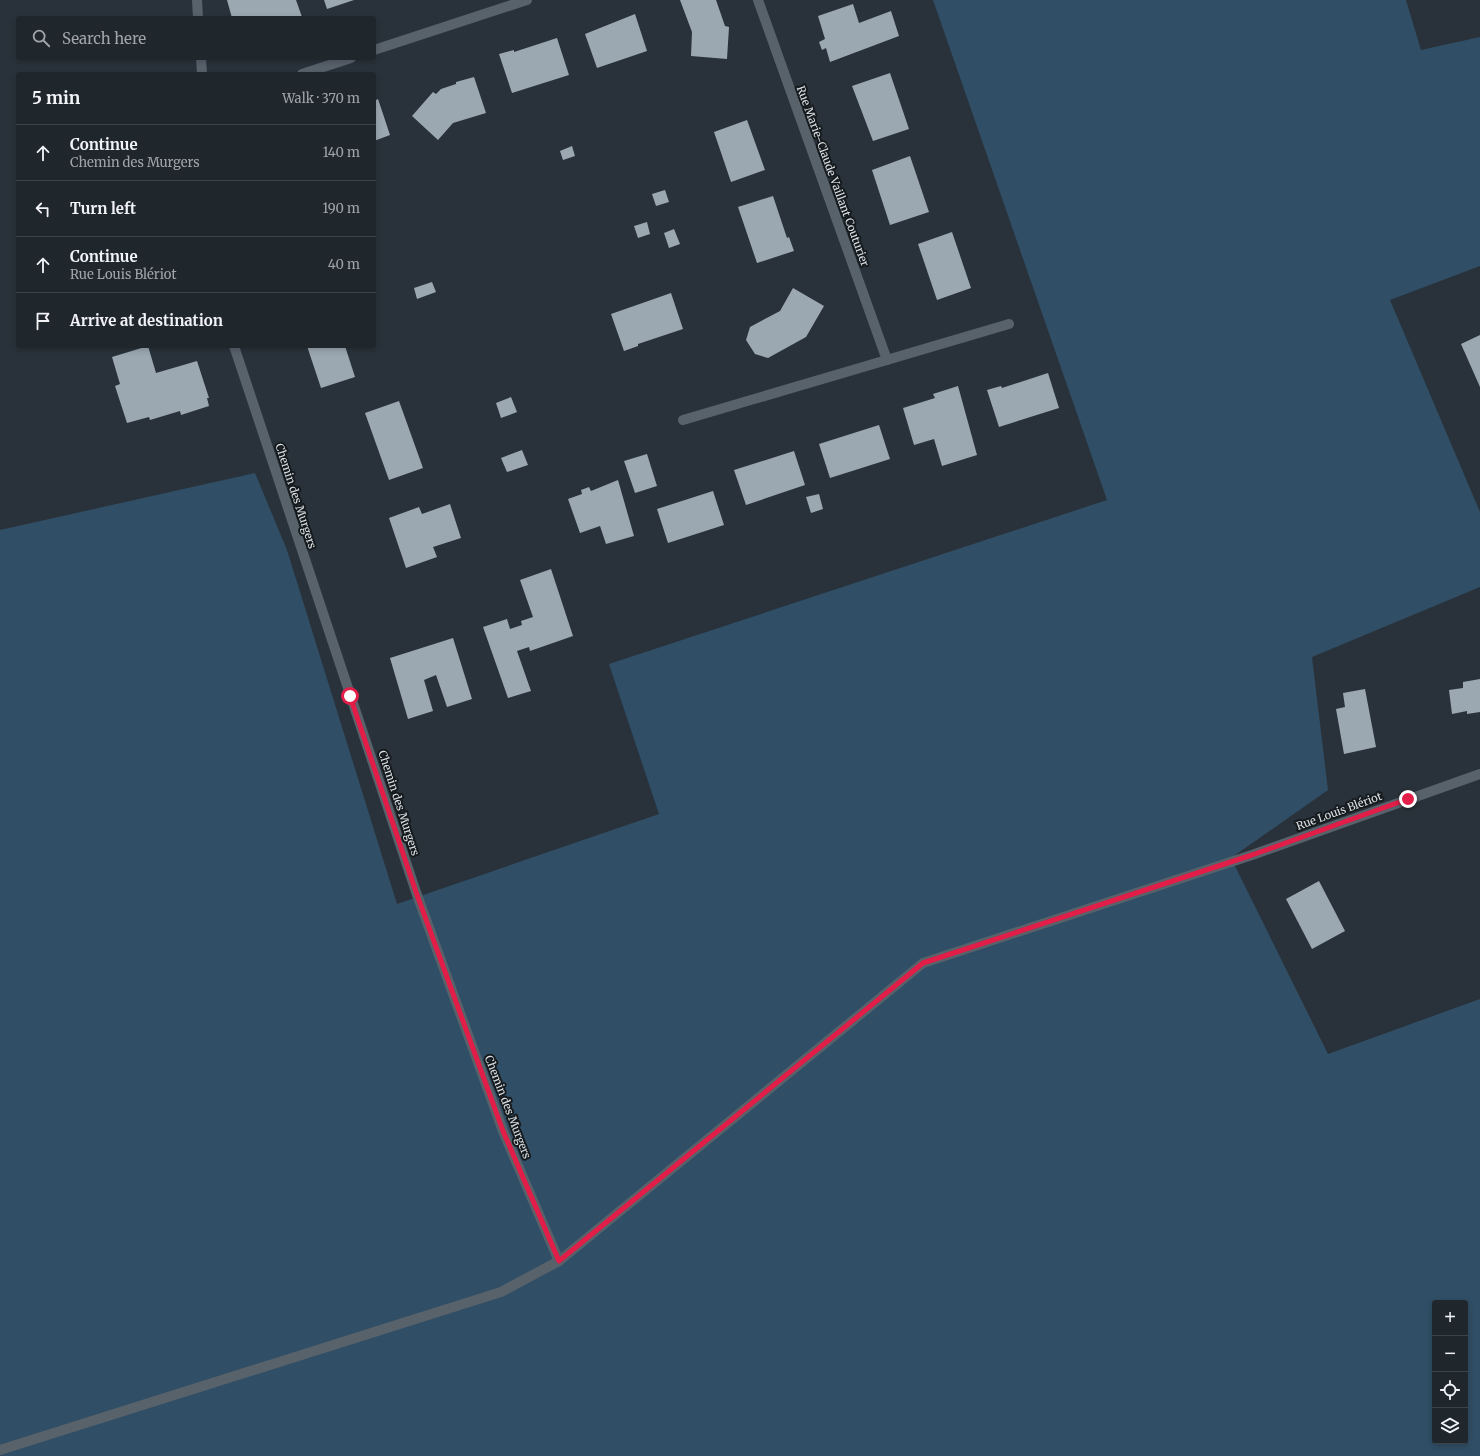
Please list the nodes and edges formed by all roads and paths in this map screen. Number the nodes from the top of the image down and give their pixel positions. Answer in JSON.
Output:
{"nodes":[{"id":1,"x":197,"y":0,"type":"edge"},
{"id":2,"x":527,"y":0,"type":"edge"},
{"id":3,"x":758,"y":0,"type":"edge"},
{"id":4,"x":198,"y":16,"type":"edge"},
{"id":5,"x":376,"y":49,"type":"edge"},
{"id":6,"x":201,"y":60,"type":"edge"},
{"id":7,"x":345,"y":60,"type":"edge"},
{"id":8,"x":202,"y":72,"type":"edge"},
{"id":9,"x":308,"y":72,"type":"edge"},
{"id":10,"x":1009,"y":324,"type":"dead end"},
{"id":11,"x":235,"y":348,"type":"edge"},
{"id":12,"x":886,"y":360,"type":"junction"},
{"id":13,"x":683,"y":420,"type":"dead end"},
{"id":14,"x":1480,"y":774,"type":"edge"},
{"id":15,"x":559,"y":1261,"type":"junction"},
{"id":16,"x":0,"y":1450,"type":"edge"}],
"edges":[{"from":1,"to":4,"type":"street"},
{"from":2,"to":5,"type":"street"},
{"from":3,"to":12,"type":"street","name":"Rue Marie-Claude Vaillant Couturier"},
{"from":6,"to":8,"type":"street"},
{"from":7,"to":9,"type":"street"},
{"from":10,"to":12,"type":"street"},
{"from":11,"to":15,"type":"street","name":"Chemin des Murgers"},
{"from":12,"to":13,"type":"street"},
{"from":14,"to":15,"type":"street","name":"Rue Louis Blériot"},
{"from":15,"to":16,"type":"street","name":"Rue Louis Blériot"}]}
